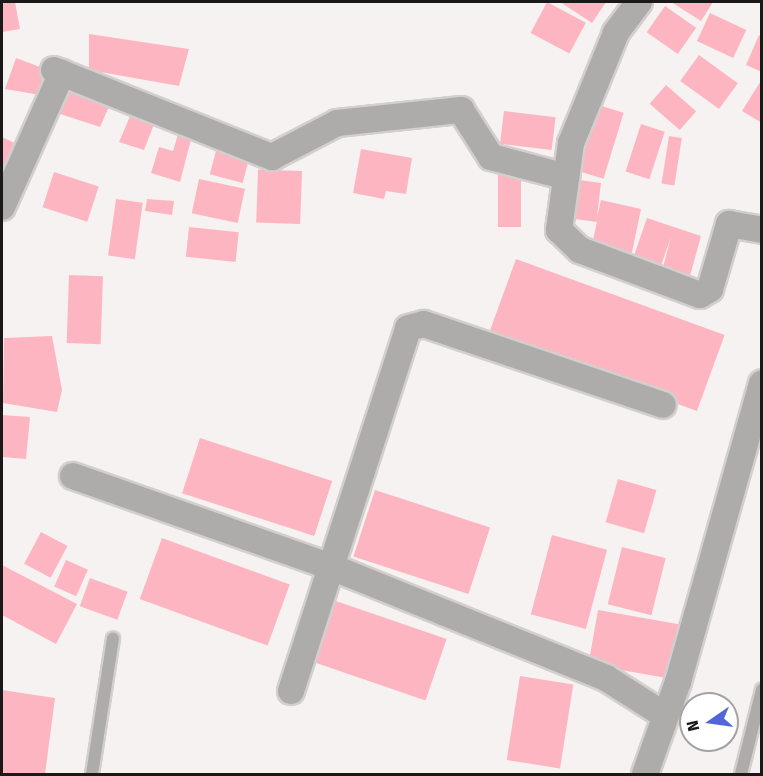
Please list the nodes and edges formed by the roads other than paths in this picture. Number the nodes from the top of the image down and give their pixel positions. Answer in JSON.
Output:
{"nodes":[{"id":1,"x":639,"y":2,"type":"edge"},
{"id":2,"x":563,"y":176,"type":"junction"},
{"id":3,"x":2,"y":207,"type":"edge"},
{"id":4,"x":762,"y":230,"type":"edge"},
{"id":5,"x":762,"y":384,"type":"edge"},
{"id":6,"x":663,"y":405,"type":"dead end"},
{"id":7,"x":73,"y":476,"type":"dead end"},
{"id":8,"x":329,"y":566,"type":"junction"},
{"id":9,"x":113,"y":639,"type":"dead end"},
{"id":10,"x":762,"y":690,"type":"edge"},
{"id":11,"x":291,"y":691,"type":"dead end"},
{"id":12,"x":664,"y":715,"type":"junction"},
{"id":13,"x":92,"y":774,"type":"edge"},
{"id":14,"x":645,"y":774,"type":"edge"},
{"id":15,"x":741,"y":774,"type":"edge"}],
"edges":[{"from":1,"to":2,"type":"street"},
{"from":2,"to":3,"type":"street"},
{"from":2,"to":4,"type":"street"},
{"from":5,"to":12,"type":"street"},
{"from":6,"to":8,"type":"street"},
{"from":7,"to":8,"type":"street"},
{"from":8,"to":11,"type":"street"},
{"from":8,"to":12,"type":"street"},
{"from":9,"to":13,"type":"lane"},
{"from":10,"to":15,"type":"lane"},
{"from":12,"to":14,"type":"street"}]}
